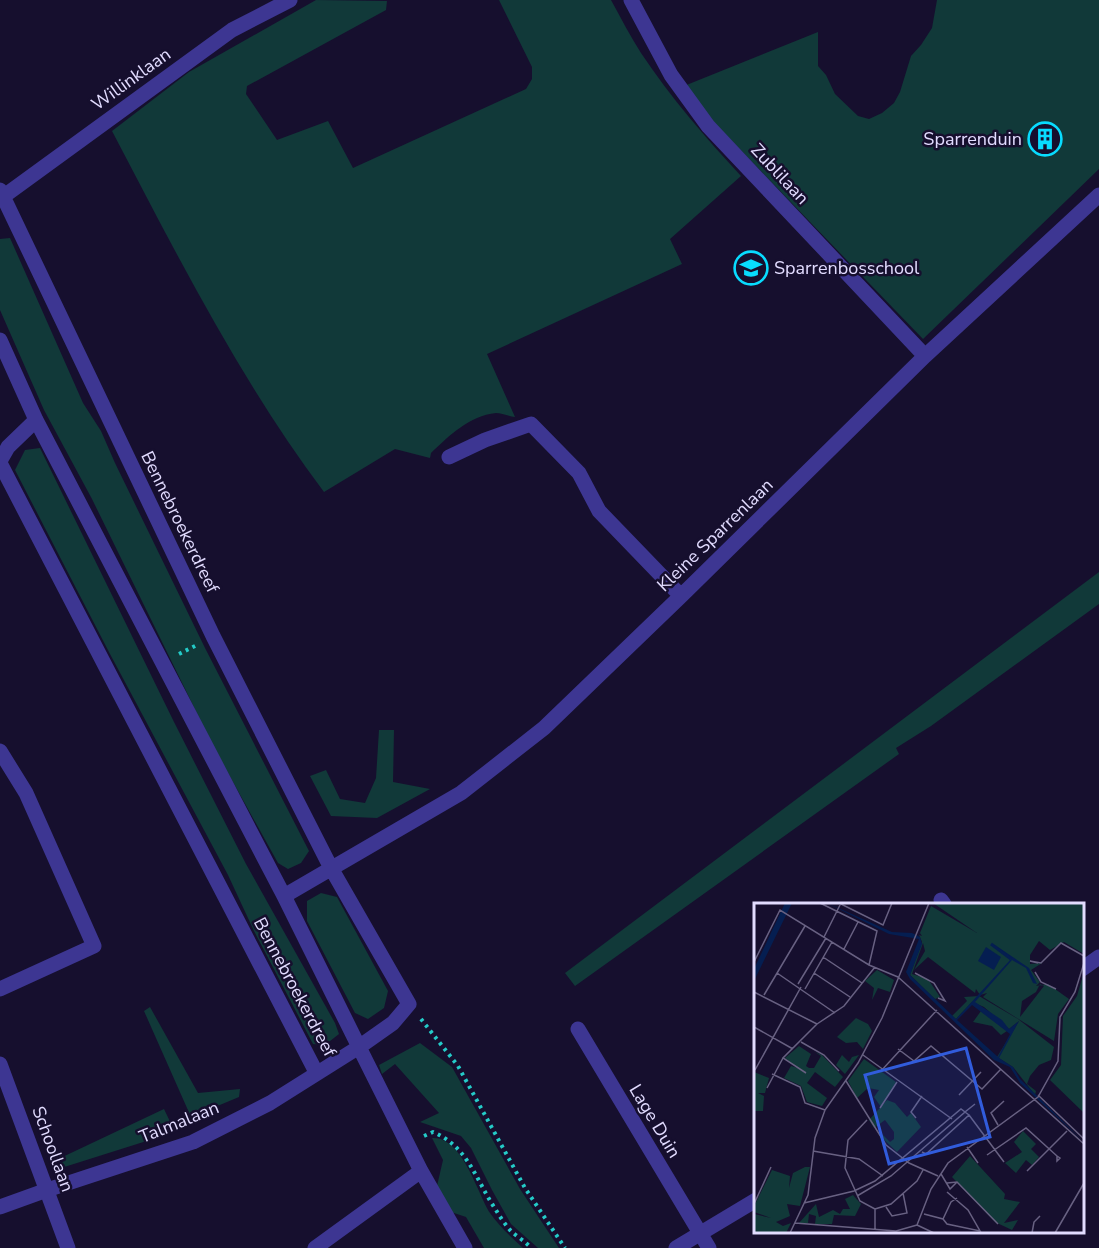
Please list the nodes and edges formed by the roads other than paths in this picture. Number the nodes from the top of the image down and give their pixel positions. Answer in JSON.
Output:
{"nodes":[{"id":1,"x":290,"y":0,"type":"edge"},
{"id":2,"x":631,"y":0,"type":"edge"},
{"id":3,"x":1,"y":195,"type":"edge"},
{"id":4,"x":1099,"y":195,"type":"edge"},
{"id":5,"x":0,"y":340,"type":"edge"},
{"id":6,"x":925,"y":356,"type":"junction"},
{"id":7,"x":36,"y":420,"type":"junction"},
{"id":8,"x":449,"y":457,"type":"dead end"},
{"id":9,"x":0,"y":462,"type":"edge"},
{"id":10,"x":681,"y":596,"type":"junction"},
{"id":11,"x":0,"y":751,"type":"edge"},
{"id":12,"x":332,"y":868,"type":"junction"},
{"id":13,"x":284,"y":896,"type":"junction"},
{"id":14,"x":1099,"y":957,"type":"edge"},
{"id":15,"x":1084,"y":968,"type":"edge"},
{"id":16,"x":0,"y":989,"type":"edge"},
{"id":17,"x":578,"y":1029,"type":"dead end"},
{"id":18,"x":359,"y":1047,"type":"junction"},
{"id":19,"x":0,"y":1064,"type":"edge"},
{"id":20,"x":316,"y":1072,"type":"junction"},
{"id":21,"x":424,"y":1176,"type":"junction"},
{"id":22,"x":47,"y":1190,"type":"junction"},
{"id":23,"x":754,"y":1201,"type":"edge"},
{"id":24,"x":0,"y":1207,"type":"edge"},
{"id":25,"x":700,"y":1233,"type":"junction"},
{"id":26,"x":68,"y":1248,"type":"edge"},
{"id":27,"x":315,"y":1248,"type":"edge"},
{"id":28,"x":465,"y":1248,"type":"edge"},
{"id":29,"x":676,"y":1248,"type":"edge"},
{"id":30,"x":709,"y":1248,"type":"edge"}],
"edges":[{"from":1,"to":3,"type":"street","name":"Willinklaan"},
{"from":2,"to":6,"type":"street","name":"Zublilaan"},
{"from":3,"to":12,"type":"street","name":"Bennebroekerdreef"},
{"from":4,"to":6,"type":"street","name":"Kleine Sparrenlaan"},
{"from":5,"to":7,"type":"street","name":"Bennebroekerdreef"},
{"from":6,"to":10,"type":"street","name":"Kleine Sparrenlaan"},
{"from":7,"to":9,"type":"street","name":"Bennebroekerdreef"},
{"from":7,"to":13,"type":"street","name":"Bennebroekerdreef"},
{"from":8,"to":10,"type":"street"},
{"from":9,"to":20,"type":"street","name":"Bennebroekerdreef"},
{"from":10,"to":12,"type":"street","name":"Kleine Sparrenlaan"},
{"from":11,"to":16,"type":"street"},
{"from":12,"to":13,"type":"street","name":"Bennebroekerdreef"},
{"from":12,"to":18,"type":"street","name":"Bennebroekerdreef"},
{"from":13,"to":18,"type":"street","name":"Bennebroekerdreef"},
{"from":14,"to":15,"type":"street"},
{"from":17,"to":25,"type":"street","name":"Lage Duin"},
{"from":18,"to":20,"type":"street","name":"Bennebroekerdreef"},
{"from":18,"to":21,"type":"street","name":"Bennebroekerdreef"},
{"from":19,"to":22,"type":"street","name":"Schoollaan"},
{"from":20,"to":22,"type":"street","name":"Talmalaan"},
{"from":21,"to":27,"type":"street"},
{"from":21,"to":28,"type":"street","name":"Bennebroekerdreef"},
{"from":22,"to":24,"type":"street","name":"Talmalaan"},
{"from":22,"to":26,"type":"street","name":"Schoollaan"},
{"from":23,"to":25,"type":"street"},
{"from":25,"to":29,"type":"street"},
{"from":25,"to":30,"type":"street","name":"Lage Duin"}]}
